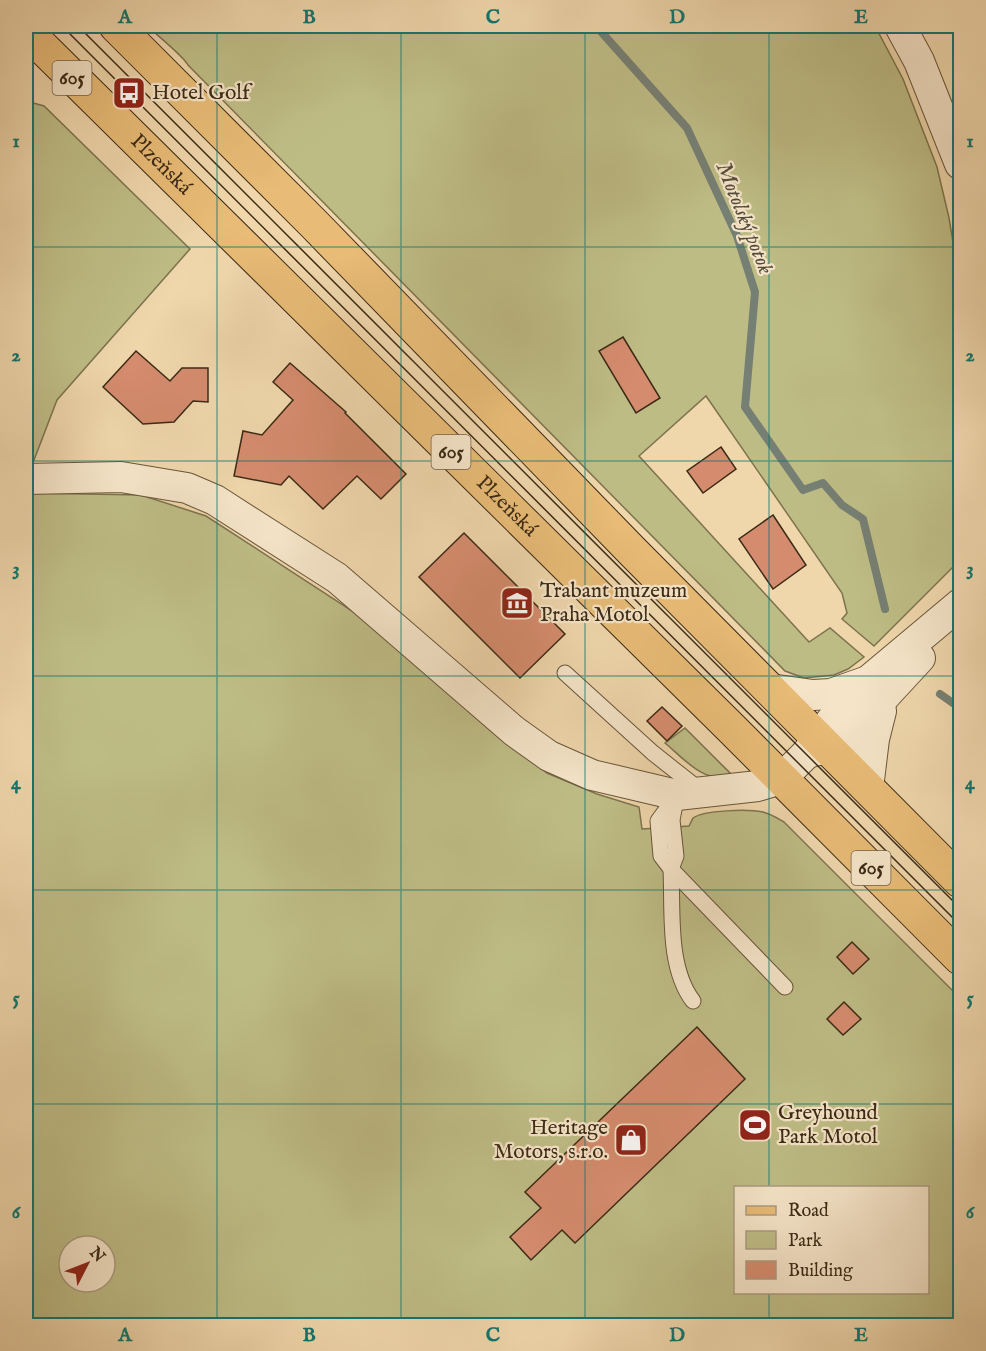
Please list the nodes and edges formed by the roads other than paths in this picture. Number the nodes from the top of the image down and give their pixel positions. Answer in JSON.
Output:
{"nodes":[{"id":1,"x":116,"y":26,"type":"edge"},
{"id":2,"x":900,"y":26,"type":"edge"},
{"id":3,"x":26,"y":32,"type":"edge"},
{"id":4,"x":960,"y":164,"type":"edge"},
{"id":5,"x":26,"y":479,"type":"edge"},
{"id":6,"x":960,"y":604,"type":"edge"},
{"id":7,"x":960,"y":614,"type":"edge"},
{"id":8,"x":565,"y":673,"type":"dead end"},
{"id":9,"x":770,"y":689,"type":"junction"},
{"id":10,"x":876,"y":689,"type":"junction"},
{"id":11,"x":817,"y":747,"type":"junction"},
{"id":12,"x":781,"y":779,"type":"junction"},
{"id":13,"x":868,"y":788,"type":"junction"},
{"id":14,"x":690,"y":794,"type":"junction"},
{"id":15,"x":670,"y":869,"type":"junction"},
{"id":16,"x":960,"y":881,"type":"edge"},
{"id":17,"x":960,"y":958,"type":"edge"},
{"id":18,"x":785,"y":987,"type":"dead end"},
{"id":19,"x":693,"y":1001,"type":"dead end"}],
"edges":[{"from":1,"to":9,"type":"main road","number":"605"},
{"from":2,"to":4,"type":"street"},
{"from":3,"to":12,"type":"main road","name":"Plzeňská","number":"605"},
{"from":5,"to":14,"type":"street"},
{"from":6,"to":10,"type":"street"},
{"from":7,"to":10,"type":"street"},
{"from":8,"to":14,"type":"lane"},
{"from":9,"to":10,"type":"street"},
{"from":9,"to":11,"type":"main road","number":"605"},
{"from":10,"to":11,"type":"street"},
{"from":10,"to":13,"type":"street"},
{"from":11,"to":12,"type":"street"},
{"from":11,"to":13,"type":"main road","number":"605"},
{"from":12,"to":14,"type":"street"},
{"from":12,"to":17,"type":"main road","name":"Plzeňská","number":"605"},
{"from":13,"to":16,"type":"main road","number":"605"},
{"from":14,"to":15,"type":"lane"},
{"from":15,"to":18,"type":"lane"},
{"from":15,"to":19,"type":"lane"}]}
